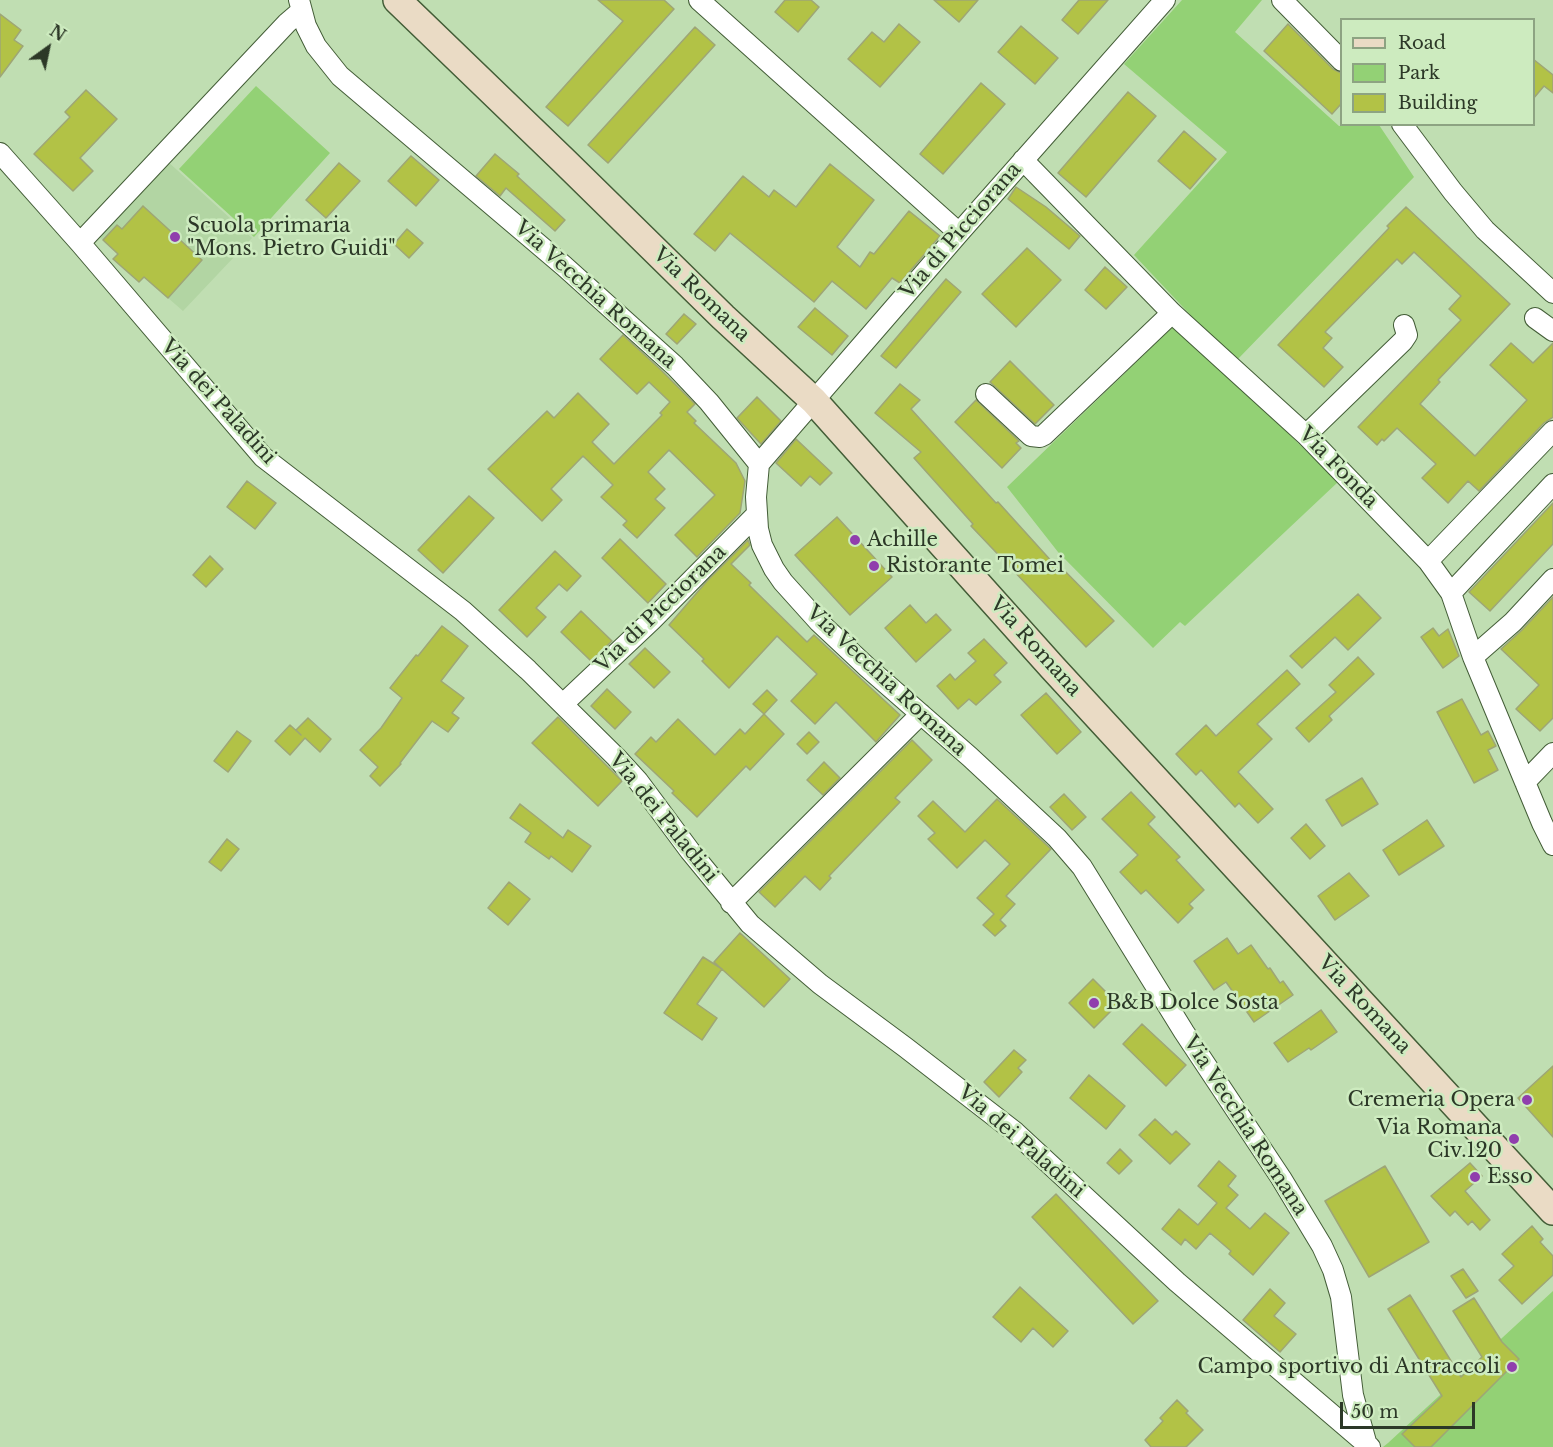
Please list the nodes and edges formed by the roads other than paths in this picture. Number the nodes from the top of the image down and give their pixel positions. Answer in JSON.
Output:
{"nodes":[{"id":1,"x":397,"y":0,"type":"edge"},
{"id":2,"x":699,"y":0,"type":"edge"},
{"id":3,"x":1165,"y":0,"type":"edge"},
{"id":4,"x":1282,"y":0,"type":"edge"},
{"id":5,"x":300,"y":6,"type":"edge"},
{"id":6,"x":1340,"y":59,"type":"edge"},
{"id":7,"x":1404,"y":126,"type":"edge"},
{"id":8,"x":0,"y":153,"type":"edge"},
{"id":9,"x":1023,"y":160,"type":"junction"},
{"id":10,"x":959,"y":233,"type":"junction"},
{"id":11,"x":80,"y":243,"type":"junction"},
{"id":12,"x":1553,"y":293,"type":"edge"},
{"id":13,"x":1172,"y":313,"type":"junction"},
{"id":14,"x":1535,"y":318,"type":"dead end"},
{"id":15,"x":1404,"y":325,"type":"dead end"},
{"id":16,"x":1553,"y":331,"type":"edge"},
{"id":17,"x":986,"y":394,"type":"dead end"},
{"id":18,"x":814,"y":401,"type":"junction"},
{"id":19,"x":1553,"y":430,"type":"edge"},
{"id":20,"x":1306,"y":435,"type":"junction"},
{"id":21,"x":759,"y":464,"type":"junction"},
{"id":22,"x":1553,"y":484,"type":"edge"},
{"id":23,"x":757,"y":514,"type":"junction"},
{"id":24,"x":1428,"y":561,"type":"junction"},
{"id":25,"x":1553,"y":579,"type":"edge"},
{"id":26,"x":1451,"y":593,"type":"junction"},
{"id":27,"x":1473,"y":657,"type":"junction"},
{"id":28,"x":563,"y":704,"type":"junction"},
{"id":29,"x":921,"y":714,"type":"junction"},
{"id":30,"x":1553,"y":753,"type":"edge"},
{"id":31,"x":1525,"y":782,"type":"junction"},
{"id":32,"x":1553,"y":845,"type":"edge"},
{"id":33,"x":732,"y":903,"type":"junction"},
{"id":34,"x":1553,"y":1211,"type":"edge"},
{"id":35,"x":1368,"y":1445,"type":"edge"}],
"edges":[{"from":1,"to":18,"type":"main road","name":"Via Romana"},
{"from":2,"to":10,"type":"street"},
{"from":3,"to":9,"type":"street","name":"Via di Picciorana"},
{"from":4,"to":6,"type":"street"},
{"from":5,"to":11,"type":"street"},
{"from":5,"to":21,"type":"street","name":"Via Vecchia Romana"},
{"from":7,"to":12,"type":"street"},
{"from":8,"to":11,"type":"street","name":"Via dei Paladini"},
{"from":9,"to":10,"type":"street","name":"Via di Picciorana"},
{"from":9,"to":13,"type":"street","name":"Via Fonda"},
{"from":10,"to":18,"type":"street","name":"Via di Picciorana"},
{"from":11,"to":28,"type":"street","name":"Via dei Paladini"},
{"from":13,"to":17,"type":"street"},
{"from":13,"to":20,"type":"street","name":"Via Fonda"},
{"from":14,"to":16,"type":"street"},
{"from":15,"to":20,"type":"street"},
{"from":18,"to":21,"type":"street","name":"Via di Picciorana"},
{"from":18,"to":34,"type":"main road","name":"Via Romana"},
{"from":19,"to":24,"type":"street"},
{"from":20,"to":24,"type":"street","name":"Via Fonda"},
{"from":21,"to":23,"type":"street","name":"Via Vecchia Romana"},
{"from":22,"to":26,"type":"street"},
{"from":23,"to":28,"type":"street","name":"Via di Picciorana"},
{"from":23,"to":29,"type":"street","name":"Via Vecchia Romana"},
{"from":24,"to":26,"type":"street","name":"Via Fonda"},
{"from":25,"to":27,"type":"street"},
{"from":26,"to":27,"type":"street","name":"Via Fonda"},
{"from":27,"to":31,"type":"street","name":"Via Fonda"},
{"from":28,"to":33,"type":"street","name":"Via dei Paladini"},
{"from":29,"to":33,"type":"street"},
{"from":29,"to":35,"type":"street","name":"Via Vecchia Romana"},
{"from":30,"to":31,"type":"street"},
{"from":31,"to":32,"type":"street","name":"Via Fonda"},
{"from":33,"to":35,"type":"street","name":"Via dei Paladini"}]}
